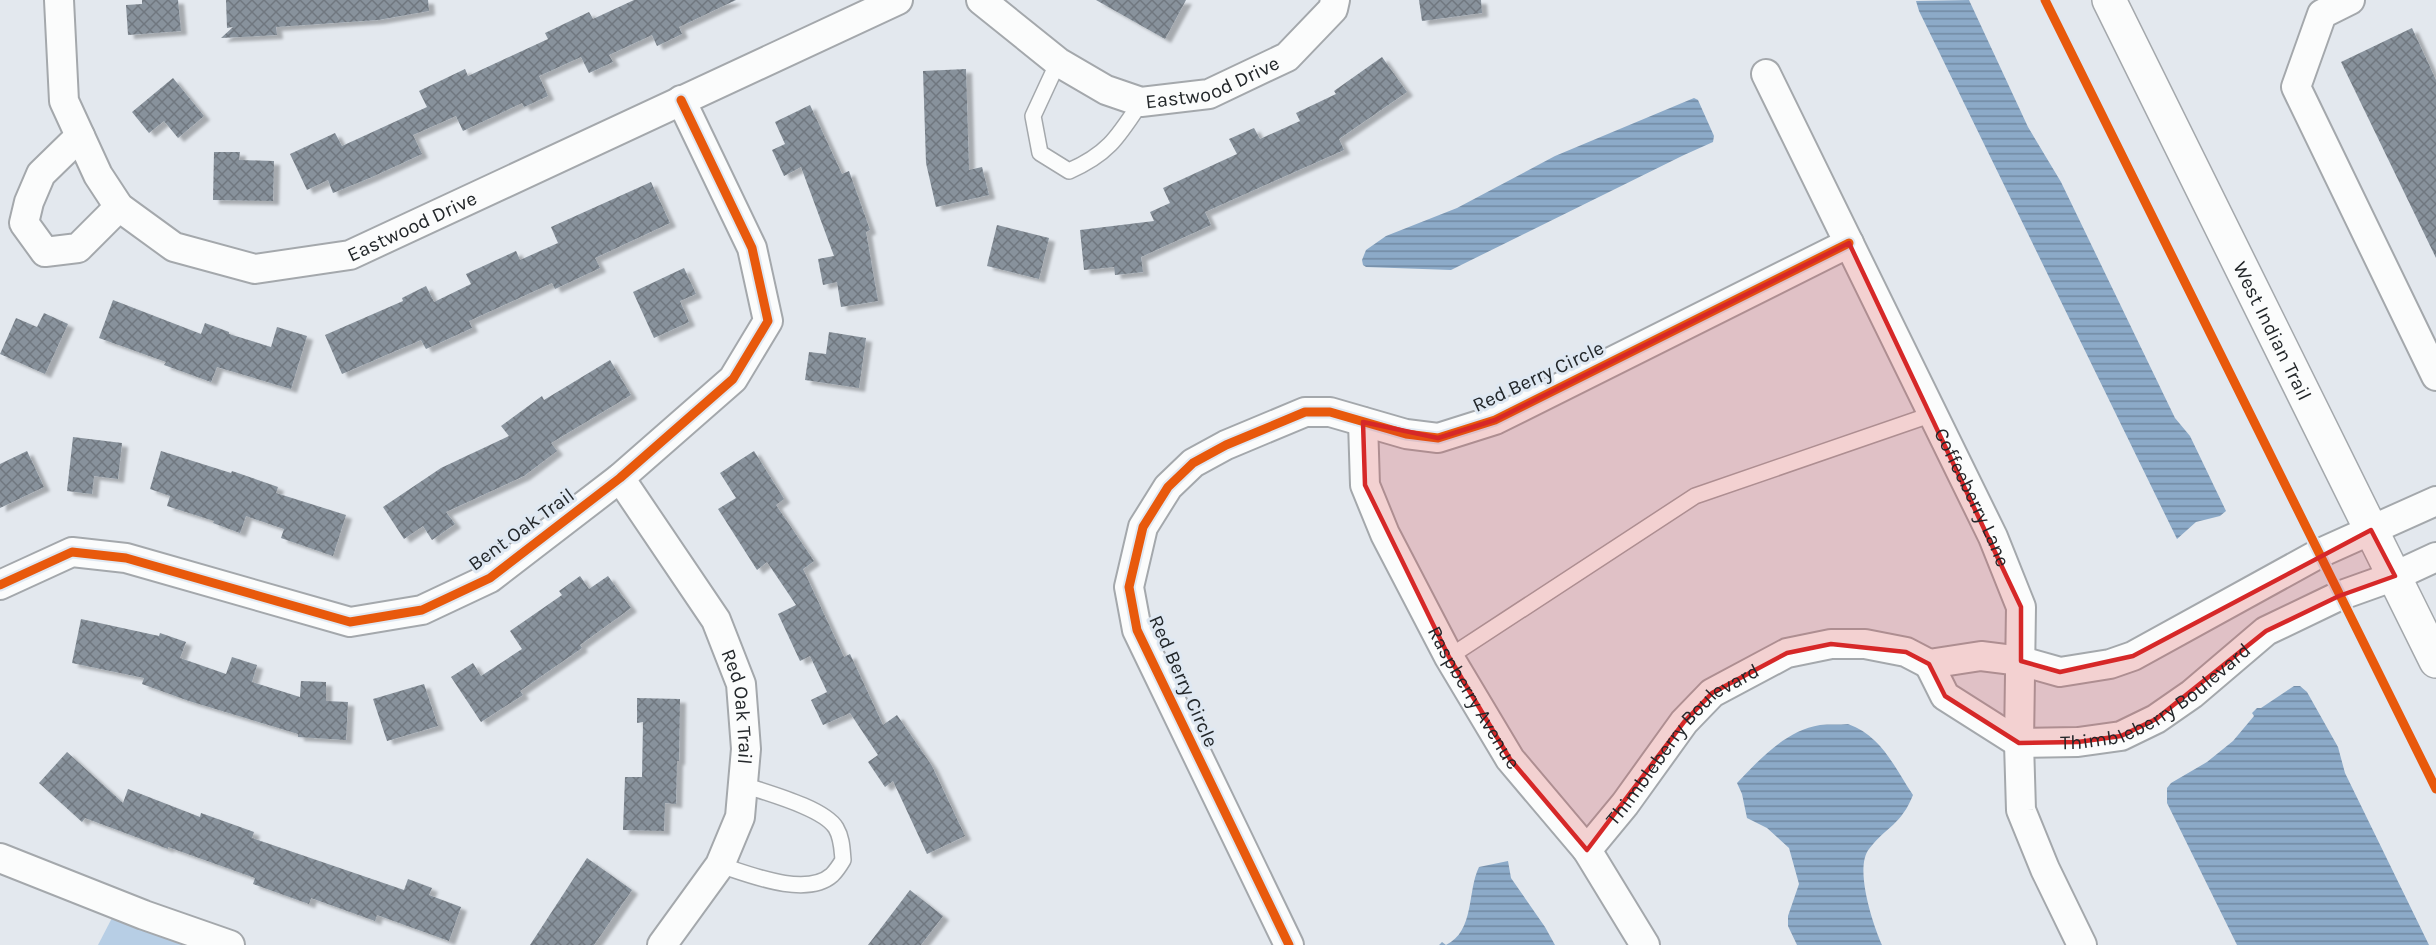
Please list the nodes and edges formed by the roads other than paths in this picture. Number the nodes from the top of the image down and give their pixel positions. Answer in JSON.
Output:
{"nodes":[{"id":1,"x":58,"y":0,"type":"edge"},
{"id":2,"x":898,"y":0,"type":"edge"},
{"id":3,"x":981,"y":0,"type":"edge"},
{"id":4,"x":1335,"y":0,"type":"edge"},
{"id":5,"x":2109,"y":0,"type":"edge"},
{"id":6,"x":2350,"y":0,"type":"edge"},
{"id":7,"x":1058,"y":62,"type":"junction"},
{"id":8,"x":1766,"y":74,"type":"dead end"},
{"id":9,"x":681,"y":100,"type":"junction"},
{"id":10,"x":1141,"y":102,"type":"junction"},
{"id":11,"x":80,"y":136,"type":"junction"},
{"id":12,"x":119,"y":207,"type":"junction"},
{"id":13,"x":1850,"y":243,"type":"junction"},
{"id":14,"x":2436,"y":376,"type":"edge"},
{"id":15,"x":1933,"y":414,"type":"junction"},
{"id":16,"x":1363,"y":422,"type":"junction"},
{"id":17,"x":620,"y":478,"type":"junction"},
{"id":18,"x":2436,"y":501,"type":"edge"},
{"id":19,"x":2371,"y":530,"type":"junction"},
{"id":20,"x":2436,"y":557,"type":"edge"},
{"id":21,"x":2395,"y":576,"type":"junction"},
{"id":22,"x":0,"y":585,"type":"edge"},
{"id":23,"x":1449,"y":657,"type":"junction"},
{"id":24,"x":2021,"y":661,"type":"junction"},
{"id":25,"x":2436,"y":661,"type":"edge"},
{"id":26,"x":1929,"y":664,"type":"junction"},
{"id":27,"x":2019,"y":743,"type":"junction"},
{"id":28,"x":744,"y":785,"type":"junction"},
{"id":29,"x":1587,"y":850,"type":"junction"},
{"id":30,"x":0,"y":858,"type":"edge"},
{"id":31,"x":720,"y":865,"type":"junction"},
{"id":32,"x":230,"y":945,"type":"edge"},
{"id":33,"x":662,"y":945,"type":"edge"},
{"id":34,"x":1289,"y":945,"type":"edge"},
{"id":35,"x":1645,"y":945,"type":"edge"},
{"id":36,"x":2082,"y":945,"type":"edge"}],
"edges":[{"from":1,"to":11,"type":"street","name":"Eastwood Drive"},
{"from":2,"to":9,"type":"street","name":"Eastwood Drive"},
{"from":3,"to":7,"type":"street","name":"Eastwood Drive"},
{"from":4,"to":10,"type":"street","name":"Eastwood Drive"},
{"from":5,"to":19,"type":"main road","name":"West Indian Trail"},
{"from":6,"to":14,"type":"street"},
{"from":7,"to":10,"type":"street","name":"Eastwood Drive"},
{"from":7,"to":10,"type":"lane"},
{"from":8,"to":13,"type":"street","name":"Coffeeberry Lane"},
{"from":9,"to":12,"type":"street","name":"Eastwood Drive"},
{"from":9,"to":17,"type":"street","name":"Bent Oak Trail"},
{"from":11,"to":12,"type":"street","name":"Eastwood Drive"},
{"from":11,"to":12,"type":"street"},
{"from":13,"to":15,"type":"street","name":"Coffeeberry Lane"},
{"from":13,"to":16,"type":"street","name":"Red Berry Circle"},
{"from":15,"to":23,"type":"lane"},
{"from":15,"to":24,"type":"street","name":"Coffeeberry Lane"},
{"from":16,"to":23,"type":"street","name":"Raspberry Avenue"},
{"from":16,"to":34,"type":"street","name":"Red Berry Circle"},
{"from":17,"to":22,"type":"street","name":"Bent Oak Trail"},
{"from":17,"to":28,"type":"street","name":"Red Oak Trail"},
{"from":18,"to":19,"type":"street","name":"Thimbleberry Boulevard"},
{"from":19,"to":21,"type":"main road","name":"West Indian Trail"},
{"from":19,"to":24,"type":"street","name":"Thimbleberry Boulevard"},
{"from":20,"to":21,"type":"street","name":"Thimbleberry Boulevard"},
{"from":21,"to":25,"type":"main road","name":"West Indian Trail"},
{"from":21,"to":27,"type":"street","name":"Thimbleberry Boulevard"},
{"from":23,"to":29,"type":"street","name":"Raspberry Avenue"},
{"from":24,"to":26,"type":"street","name":"Thimbleberry Boulevard"},
{"from":24,"to":27,"type":"street","name":"Coffeeberry Lane"},
{"from":26,"to":27,"type":"street"},
{"from":26,"to":29,"type":"street","name":"Thimbleberry Boulevard"},
{"from":27,"to":36,"type":"street","name":"Coffeeberry Lane"},
{"from":28,"to":31,"type":"street","name":"Red Oak Trail"},
{"from":28,"to":31,"type":"lane"},
{"from":29,"to":35,"type":"street","name":"Raspberry Avenue"},
{"from":30,"to":32,"type":"street"},
{"from":31,"to":33,"type":"street","name":"Red Oak Trail"}]}
